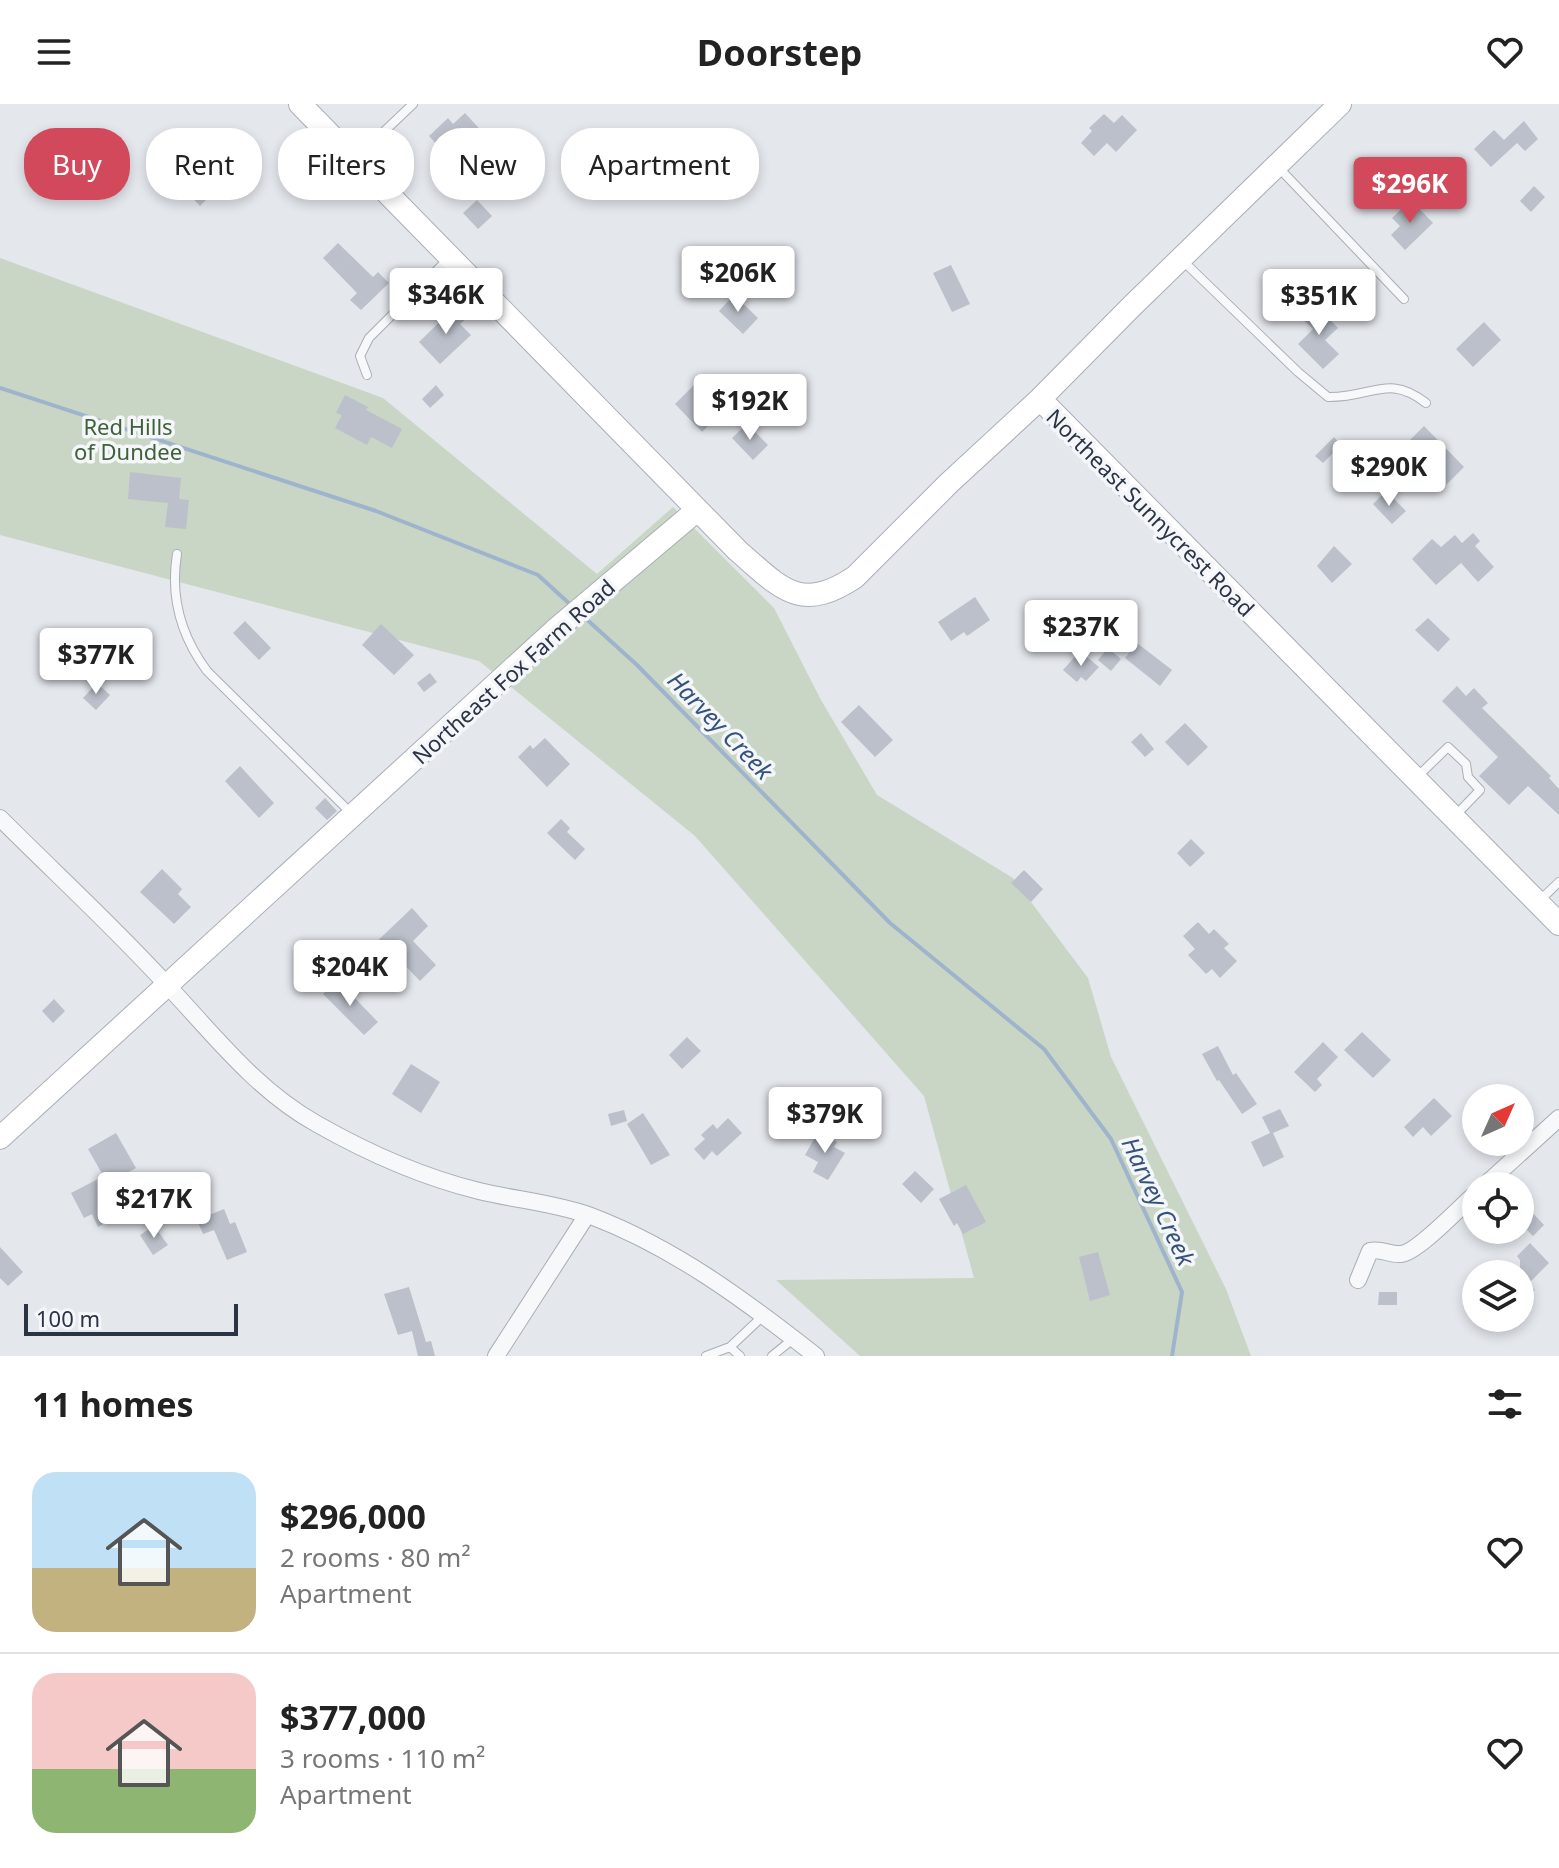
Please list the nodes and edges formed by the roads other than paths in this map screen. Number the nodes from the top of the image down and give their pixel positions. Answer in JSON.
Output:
{"nodes":[{"id":1,"x":300,"y":104,"type":"edge"},
{"id":2,"x":413,"y":104,"type":"edge"},
{"id":3,"x":1340,"y":104,"type":"edge"},
{"id":4,"x":324,"y":128,"type":"edge"},
{"id":5,"x":388,"y":128,"type":"edge"},
{"id":6,"x":1278,"y":167,"type":"junction"},
{"id":7,"x":394,"y":200,"type":"edge"},
{"id":8,"x":450,"y":258,"type":"junction"},
{"id":9,"x":1180,"y":258,"type":"junction"},
{"id":10,"x":1404,"y":299,"type":"dead end"},
{"id":11,"x":367,"y":375,"type":"dead end"},
{"id":12,"x":1040,"y":399,"type":"junction"},
{"id":13,"x":1426,"y":403,"type":"dead end"},
{"id":14,"x":696,"y":511,"type":"junction"},
{"id":15,"x":177,"y":554,"type":"dead end"},
{"id":16,"x":1415,"y":779,"type":"junction"},
{"id":17,"x":353,"y":815,"type":"junction"},
{"id":18,"x":0,"y":818,"type":"edge"},
{"id":19,"x":1453,"y":818,"type":"junction"},
{"id":20,"x":1559,"y":882,"type":"edge"},
{"id":21,"x":1537,"y":902,"type":"junction"},
{"id":22,"x":1559,"y":924,"type":"edge"},
{"id":23,"x":167,"y":984,"type":"junction"},
{"id":24,"x":1559,"y":1118,"type":"edge"},
{"id":25,"x":0,"y":1138,"type":"edge"},
{"id":26,"x":1499,"y":1172,"type":"edge"},
{"id":27,"x":1462,"y":1206,"type":"edge"},
{"id":28,"x":587,"y":1215,"type":"junction"},
{"id":29,"x":1358,"y":1280,"type":"dead end"},
{"id":30,"x":763,"y":1315,"type":"junction"},
{"id":31,"x":794,"y":1339,"type":"junction"},
{"id":32,"x":730,"y":1347,"type":"junction"},
{"id":33,"x":496,"y":1356,"type":"edge"},
{"id":34,"x":706,"y":1356,"type":"edge"},
{"id":35,"x":740,"y":1356,"type":"edge"},
{"id":36,"x":772,"y":1356,"type":"edge"},
{"id":37,"x":816,"y":1356,"type":"edge"}],
"edges":[{"from":1,"to":4,"type":"street"},
{"from":2,"to":5,"type":"lane"},
{"from":3,"to":6,"type":"street","name":"Northeast Sunnycrest Road"},
{"from":6,"to":9,"type":"street","name":"Northeast Sunnycrest Road"},
{"from":6,"to":10,"type":"lane"},
{"from":7,"to":8,"type":"street"},
{"from":8,"to":11,"type":"lane"},
{"from":8,"to":14,"type":"street"},
{"from":9,"to":12,"type":"street","name":"Northeast Sunnycrest Road"},
{"from":9,"to":13,"type":"lane"},
{"from":12,"to":14,"type":"street"},
{"from":12,"to":16,"type":"street","name":"Northeast Sunnycrest Road"},
{"from":14,"to":17,"type":"street","name":"Northeast Fox Farm Road"},
{"from":15,"to":17,"type":"lane"},
{"from":16,"to":19,"type":"street","name":"Northeast Sunnycrest Road"},
{"from":16,"to":19,"type":"lane"},
{"from":17,"to":23,"type":"street","name":"Northeast Fox Farm Road"},
{"from":18,"to":23,"type":"street"},
{"from":19,"to":21,"type":"street","name":"Northeast Sunnycrest Road"},
{"from":20,"to":21,"type":"lane"},
{"from":21,"to":22,"type":"street","name":"Northeast Sunnycrest Road"},
{"from":23,"to":25,"type":"street","name":"Northeast Fox Farm Road"},
{"from":23,"to":28,"type":"street"},
{"from":24,"to":26,"type":"street"},
{"from":27,"to":29,"type":"street"},
{"from":28,"to":30,"type":"street"},
{"from":28,"to":33,"type":"street"},
{"from":30,"to":31,"type":"street"},
{"from":30,"to":32,"type":"lane"},
{"from":31,"to":36,"type":"lane"},
{"from":31,"to":37,"type":"street"},
{"from":32,"to":34,"type":"lane"},
{"from":32,"to":35,"type":"lane"}]}
